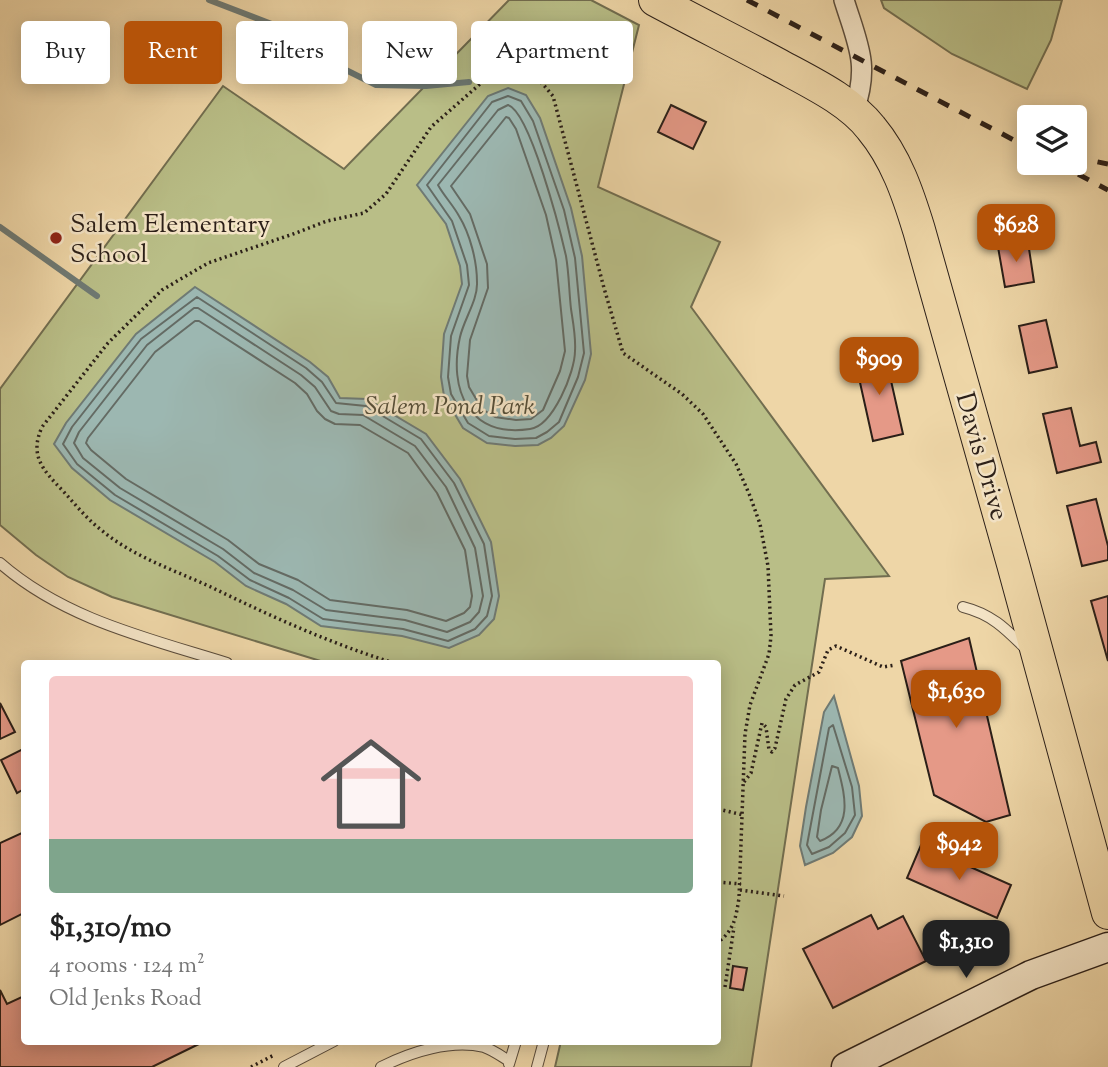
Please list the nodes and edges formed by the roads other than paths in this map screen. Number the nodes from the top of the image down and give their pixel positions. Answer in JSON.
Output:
{"nodes":[{"id":1,"x":655,"y":0,"type":"edge"},
{"id":2,"x":844,"y":0,"type":"edge"},
{"id":3,"x":854,"y":111,"type":"junction"},
{"id":4,"x":0,"y":563,"type":"edge"},
{"id":5,"x":963,"y":607,"type":"dead end"},
{"id":6,"x":217,"y":660,"type":"edge"},
{"id":7,"x":1040,"y":663,"type":"junction"},
{"id":8,"x":1108,"y":913,"type":"edge"},
{"id":9,"x":1108,"y":947,"type":"edge"},
{"id":10,"x":326,"y":1045,"type":"edge"},
{"id":11,"x":515,"y":1045,"type":"edge"},
{"id":12,"x":543,"y":1045,"type":"edge"},
{"id":13,"x":509,"y":1064,"type":"edge"},
{"id":14,"x":284,"y":1067,"type":"edge"},
{"id":15,"x":381,"y":1067,"type":"edge"},
{"id":16,"x":537,"y":1067,"type":"edge"},
{"id":17,"x":846,"y":1067,"type":"edge"}],
"edges":[{"from":1,"to":3,"type":"main road","name":"Davis Drive"},
{"from":2,"to":3,"type":"street"},
{"from":3,"to":7,"type":"main road","name":"Davis Drive"},
{"from":4,"to":6,"type":"lane"},
{"from":5,"to":7,"type":"lane"},
{"from":7,"to":8,"type":"main road","name":"Davis Drive"},
{"from":9,"to":17,"type":"street"},
{"from":10,"to":14,"type":"lane"},
{"from":11,"to":13,"type":"lane"},
{"from":12,"to":16,"type":"lane"},
{"from":13,"to":15,"type":"lane"}]}
